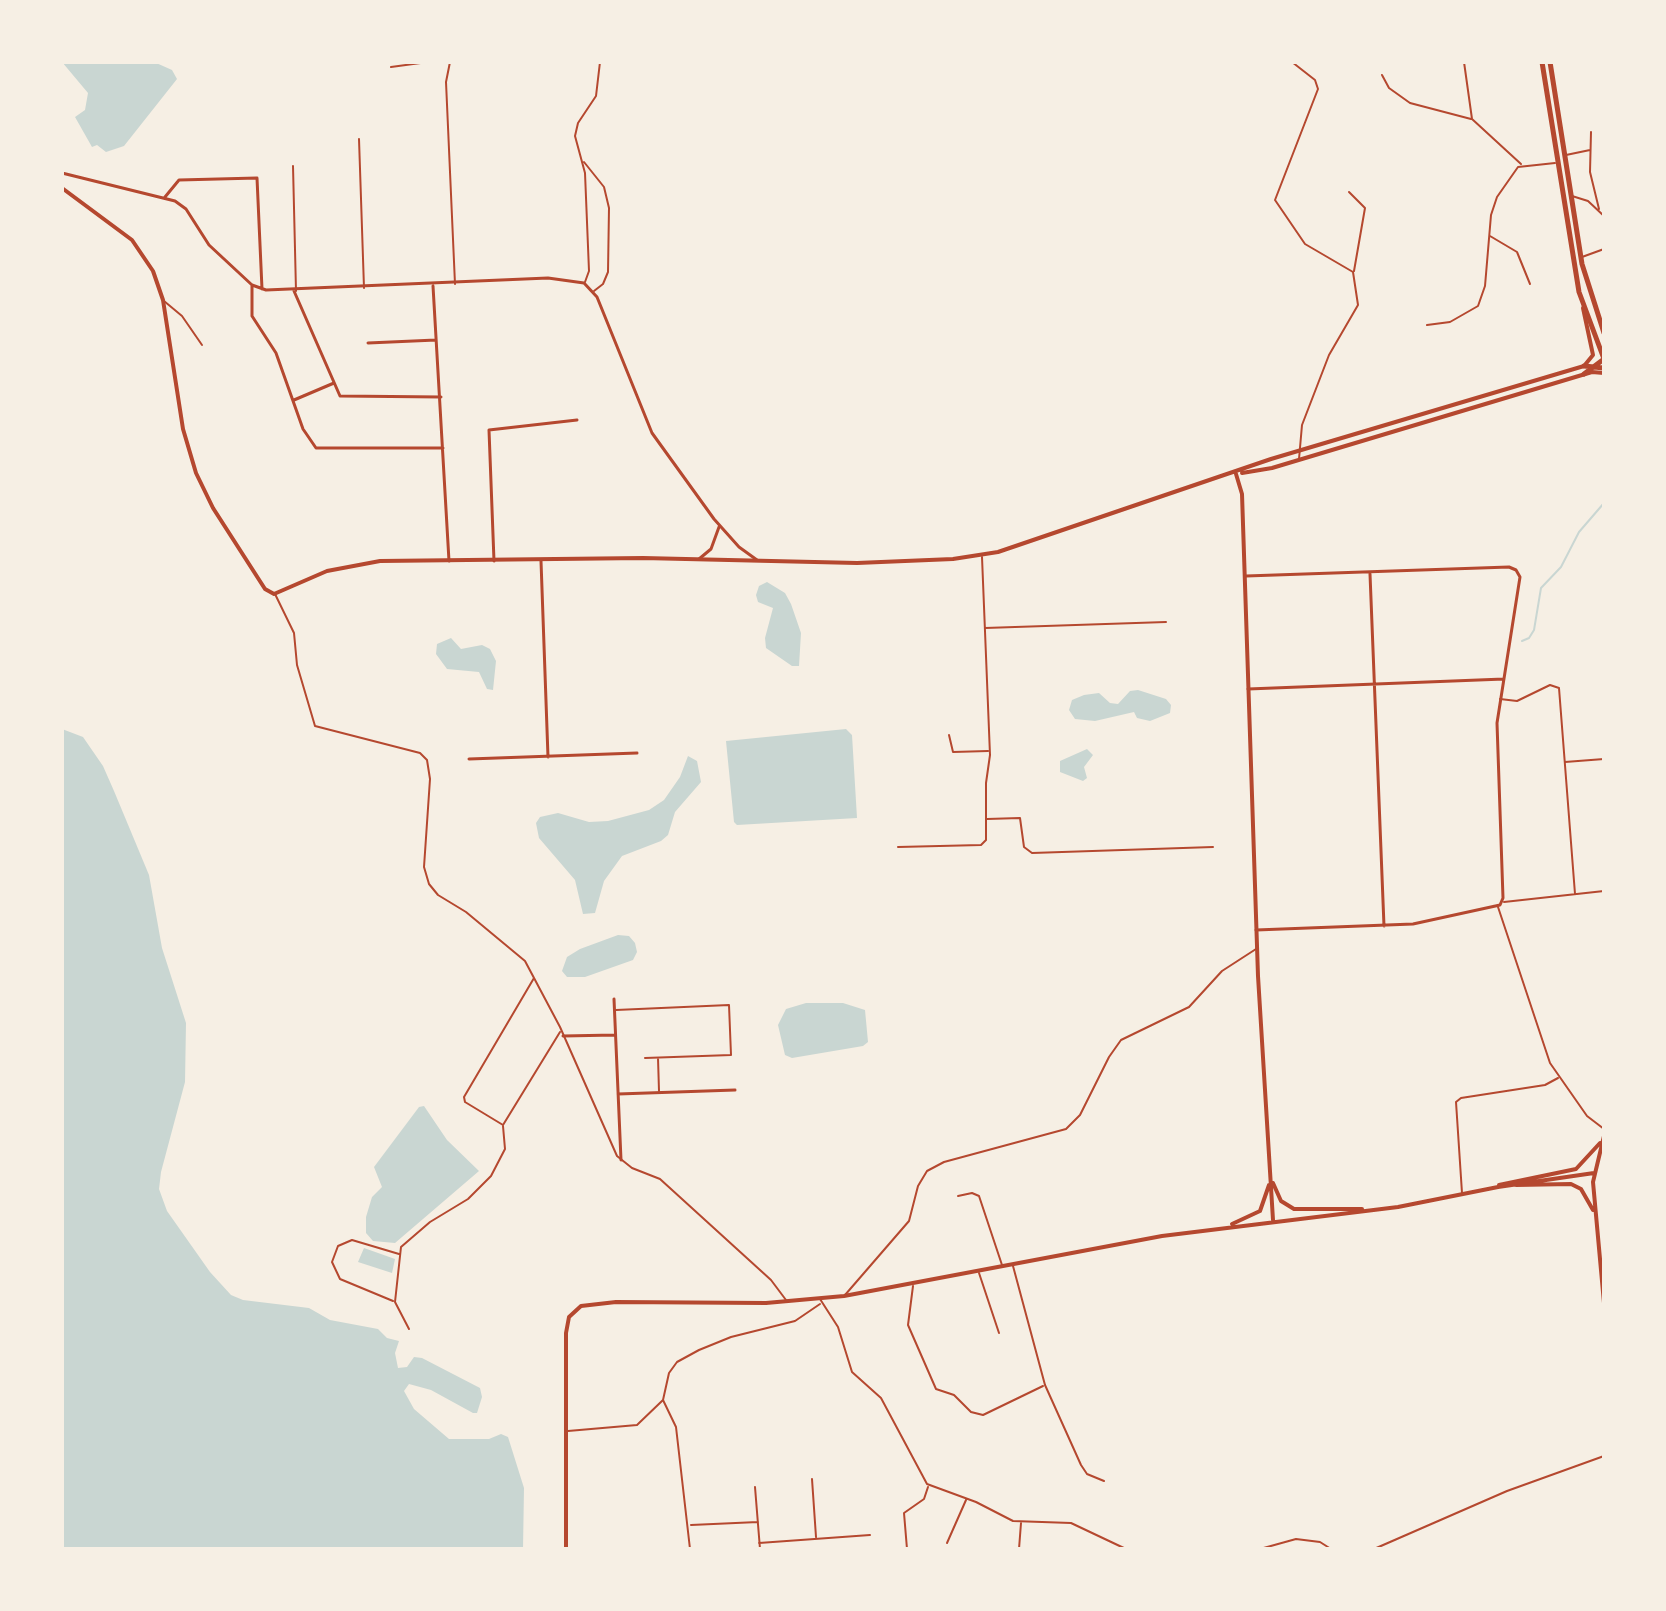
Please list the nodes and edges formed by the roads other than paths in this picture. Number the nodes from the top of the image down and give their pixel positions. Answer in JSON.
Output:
{"nodes":[{"id":1,"x":428,"y":62,"type":"edge"},
{"id":2,"x":450,"y":62,"type":"edge"},
{"id":3,"x":600,"y":62,"type":"edge"},
{"id":4,"x":1292,"y":62,"type":"edge"},
{"id":5,"x":1464,"y":62,"type":"edge"},
{"id":6,"x":1542,"y":62,"type":"edge"},
{"id":7,"x":1550,"y":62,"type":"edge"},
{"id":8,"x":391,"y":67,"type":"dead end"},
{"id":9,"x":1382,"y":75,"type":"dead end"},
{"id":10,"x":1472,"y":119,"type":"junction"},
{"id":11,"x":1591,"y":132,"type":"dead end"},
{"id":12,"x":359,"y":139,"type":"dead end"},
{"id":13,"x":1590,"y":150,"type":"junction"},
{"id":14,"x":1565,"y":158,"type":"junction"},
{"id":15,"x":583,"y":162,"type":"junction"},
{"id":16,"x":1558,"y":162,"type":"junction"},
{"id":17,"x":1522,"y":165,"type":"junction"},
{"id":18,"x":293,"y":166,"type":"dead end"},
{"id":19,"x":62,"y":173,"type":"edge"},
{"id":20,"x":62,"y":188,"type":"edge"},
{"id":21,"x":1349,"y":192,"type":"dead end"},
{"id":22,"x":1571,"y":196,"type":"junction"},
{"id":23,"x":165,"y":197,"type":"junction"},
{"id":24,"x":1599,"y":209,"type":"junction"},
{"id":25,"x":1604,"y":216,"type":"edge"},
{"id":26,"x":1490,"y":236,"type":"junction"},
{"id":27,"x":1604,"y":249,"type":"edge"},
{"id":28,"x":1581,"y":257,"type":"junction"},
{"id":29,"x":1353,"y":272,"type":"junction"},
{"id":30,"x":584,"y":283,"type":"junction"},
{"id":31,"x":455,"y":284,"type":"junction"},
{"id":32,"x":1530,"y":284,"type":"dead end"},
{"id":33,"x":252,"y":285,"type":"junction"},
{"id":34,"x":433,"y":285,"type":"junction"},
{"id":35,"x":364,"y":288,"type":"junction"},
{"id":36,"x":262,"y":289,"type":"junction"},
{"id":37,"x":295,"y":291,"type":"junction"},
{"id":38,"x":594,"y":291,"type":"junction"},
{"id":39,"x":163,"y":300,"type":"junction"},
{"id":40,"x":1583,"y":308,"type":"junction"},
{"id":41,"x":1427,"y":325,"type":"dead end"},
{"id":42,"x":1604,"y":333,"type":"edge"},
{"id":43,"x":437,"y":340,"type":"junction"},
{"id":44,"x":368,"y":343,"type":"dead end"},
{"id":45,"x":202,"y":345,"type":"dead end"},
{"id":46,"x":1604,"y":359,"type":"edge"},
{"id":47,"x":1584,"y":366,"type":"junction"},
{"id":48,"x":1602,"y":369,"type":"edge"},
{"id":49,"x":1584,"y":374,"type":"junction"},
{"id":50,"x":334,"y":383,"type":"junction"},
{"id":51,"x":441,"y":397,"type":"junction"},
{"id":52,"x":294,"y":400,"type":"junction"},
{"id":53,"x":577,"y":420,"type":"dead end"},
{"id":54,"x":443,"y":448,"type":"junction"},
{"id":55,"x":1298,"y":452,"type":"junction"},
{"id":56,"x":1299,"y":460,"type":"junction"},
{"id":57,"x":1236,"y":474,"type":"junction"},
{"id":58,"x":718,"y":524,"type":"junction"},
{"id":59,"x":982,"y":556,"type":"junction"},
{"id":60,"x":699,"y":559,"type":"junction"},
{"id":61,"x":449,"y":561,"type":"junction"},
{"id":62,"x":494,"y":561,"type":"junction"},
{"id":63,"x":541,"y":561,"type":"junction"},
{"id":64,"x":760,"y":561,"type":"junction"},
{"id":65,"x":1370,"y":572,"type":"junction"},
{"id":66,"x":1244,"y":576,"type":"junction"},
{"id":67,"x":274,"y":593,"type":"junction"},
{"id":68,"x":1166,"y":622,"type":"dead end"},
{"id":69,"x":984,"y":628,"type":"junction"},
{"id":70,"x":1504,"y":679,"type":"junction"},
{"id":71,"x":1375,"y":683,"type":"junction"},
{"id":72,"x":1248,"y":689,"type":"junction"},
{"id":73,"x":1500,"y":699,"type":"junction"},
{"id":74,"x":949,"y":735,"type":"dead end"},
{"id":75,"x":989,"y":751,"type":"junction"},
{"id":76,"x":637,"y":753,"type":"dead end"},
{"id":77,"x":548,"y":757,"type":"junction"},
{"id":78,"x":469,"y":759,"type":"dead end"},
{"id":79,"x":1604,"y":759,"type":"edge"},
{"id":80,"x":1564,"y":762,"type":"junction"},
{"id":81,"x":986,"y":819,"type":"junction"},
{"id":82,"x":898,"y":847,"type":"dead end"},
{"id":83,"x":1213,"y":847,"type":"dead end"},
{"id":84,"x":1604,"y":891,"type":"edge"},
{"id":85,"x":1575,"y":894,"type":"junction"},
{"id":86,"x":1500,"y":904,"type":"junction"},
{"id":87,"x":1384,"y":926,"type":"junction"},
{"id":88,"x":1256,"y":930,"type":"junction"},
{"id":89,"x":1257,"y":949,"type":"junction"},
{"id":90,"x":534,"y":978,"type":"junction"},
{"id":91,"x":614,"y":999,"type":"dead end"},
{"id":92,"x":614,"y":1010,"type":"junction"},
{"id":93,"x":561,"y":1030,"type":"junction"},
{"id":94,"x":615,"y":1035,"type":"junction"},
{"id":95,"x":563,"y":1036,"type":"junction"},
{"id":96,"x":658,"y":1057,"type":"junction"},
{"id":97,"x":645,"y":1058,"type":"dead end"},
{"id":98,"x":1558,"y":1078,"type":"junction"},
{"id":99,"x":735,"y":1090,"type":"dead end"},
{"id":100,"x":659,"y":1092,"type":"junction"},
{"id":101,"x":618,"y":1094,"type":"junction"},
{"id":102,"x":503,"y":1125,"type":"junction"},
{"id":103,"x":1604,"y":1129,"type":"edge"},
{"id":104,"x":1603,"y":1138,"type":"edge"},
{"id":105,"x":621,"y":1160,"type":"junction"},
{"id":106,"x":1594,"y":1173,"type":"junction"},
{"id":107,"x":1271,"y":1179,"type":"junction"},
{"id":108,"x":1514,"y":1184,"type":"junction"},
{"id":109,"x":1498,"y":1187,"type":"junction"},
{"id":110,"x":1462,"y":1194,"type":"junction"},
{"id":111,"x":958,"y":1196,"type":"dead end"},
{"id":112,"x":1372,"y":1210,"type":"junction"},
{"id":113,"x":1594,"y":1212,"type":"junction"},
{"id":114,"x":1273,"y":1220,"type":"junction"},
{"id":115,"x":1221,"y":1228,"type":"junction"},
{"id":116,"x":399,"y":1254,"type":"junction"},
{"id":117,"x":1012,"y":1265,"type":"junction"},
{"id":118,"x":1003,"y":1267,"type":"junction"},
{"id":119,"x":979,"y":1272,"type":"junction"},
{"id":120,"x":914,"y":1285,"type":"junction"},
{"id":121,"x":844,"y":1296,"type":"junction"},
{"id":122,"x":787,"y":1301,"type":"junction"},
{"id":123,"x":820,"y":1301,"type":"junction"},
{"id":124,"x":395,"y":1302,"type":"junction"},
{"id":125,"x":1604,"y":1303,"type":"edge"},
{"id":126,"x":409,"y":1329,"type":"dead end"},
{"id":127,"x":999,"y":1333,"type":"dead end"},
{"id":128,"x":1045,"y":1385,"type":"junction"},
{"id":129,"x":663,"y":1400,"type":"junction"},
{"id":130,"x":567,"y":1431,"type":"junction"},
{"id":131,"x":1604,"y":1456,"type":"edge"},
{"id":132,"x":812,"y":1479,"type":"dead end"},
{"id":133,"x":1104,"y":1481,"type":"dead end"},
{"id":134,"x":927,"y":1484,"type":"junction"},
{"id":135,"x":755,"y":1487,"type":"dead end"},
{"id":136,"x":966,"y":1499,"type":"junction"},
{"id":137,"x":758,"y":1522,"type":"junction"},
{"id":138,"x":1021,"y":1523,"type":"junction"},
{"id":139,"x":689,"y":1525,"type":"junction"},
{"id":140,"x":870,"y":1535,"type":"dead end"},
{"id":141,"x":817,"y":1539,"type":"junction"},
{"id":142,"x":759,"y":1543,"type":"junction"},
{"id":143,"x":947,"y":1543,"type":"dead end"},
{"id":144,"x":566,"y":1549,"type":"edge"},
{"id":145,"x":690,"y":1549,"type":"edge"},
{"id":146,"x":760,"y":1549,"type":"edge"},
{"id":147,"x":907,"y":1549,"type":"edge"},
{"id":148,"x":1019,"y":1549,"type":"edge"},
{"id":149,"x":1126,"y":1549,"type":"edge"},
{"id":150,"x":1260,"y":1549,"type":"edge"},
{"id":151,"x":1331,"y":1549,"type":"edge"},
{"id":152,"x":1374,"y":1549,"type":"edge"}],
"edges":[{"from":1,"to":8,"type":"lane"},
{"from":2,"to":31,"type":"lane"},
{"from":3,"to":15,"type":"lane"},
{"from":4,"to":29,"type":"lane"},
{"from":5,"to":10,"type":"lane"},
{"from":6,"to":16,"type":"main road"},
{"from":7,"to":14,"type":"main road"},
{"from":9,"to":10,"type":"lane"},
{"from":10,"to":17,"type":"lane"},
{"from":11,"to":13,"type":"lane"},
{"from":12,"to":35,"type":"lane"},
{"from":13,"to":14,"type":"lane"},
{"from":13,"to":24,"type":"lane"},
{"from":14,"to":16,"type":"lane"},
{"from":14,"to":22,"type":"main road"},
{"from":15,"to":30,"type":"lane"},
{"from":15,"to":38,"type":"lane"},
{"from":16,"to":17,"type":"lane"},
{"from":16,"to":40,"type":"main road"},
{"from":17,"to":26,"type":"lane"},
{"from":18,"to":37,"type":"lane"},
{"from":19,"to":23,"type":"street"},
{"from":20,"to":39,"type":"street"},
{"from":21,"to":29,"type":"lane"},
{"from":22,"to":24,"type":"lane"},
{"from":22,"to":28,"type":"main road"},
{"from":23,"to":33,"type":"street"},
{"from":23,"to":36,"type":"street"},
{"from":24,"to":25,"type":"lane"},
{"from":26,"to":32,"type":"lane"},
{"from":26,"to":41,"type":"lane"},
{"from":27,"to":28,"type":"lane"},
{"from":28,"to":42,"type":"main road"},
{"from":29,"to":55,"type":"lane"},
{"from":30,"to":31,"type":"street"},
{"from":30,"to":38,"type":"street"},
{"from":31,"to":34,"type":"street"},
{"from":33,"to":36,"type":"street"},
{"from":33,"to":52,"type":"street"},
{"from":34,"to":35,"type":"street"},
{"from":34,"to":43,"type":"street"},
{"from":35,"to":37,"type":"street"},
{"from":36,"to":37,"type":"street"},
{"from":37,"to":50,"type":"street"},
{"from":38,"to":58,"type":"street"},
{"from":39,"to":45,"type":"lane"},
{"from":39,"to":67,"type":"street"},
{"from":40,"to":46,"type":"main road"},
{"from":40,"to":47,"type":"street"},
{"from":43,"to":44,"type":"street"},
{"from":43,"to":51,"type":"street"},
{"from":46,"to":48,"type":"main road"},
{"from":47,"to":48,"type":"main road"},
{"from":47,"to":55,"type":"street"},
{"from":48,"to":49,"type":"main road"},
{"from":48,"to":49,"type":"street"},
{"from":49,"to":56,"type":"street"},
{"from":50,"to":51,"type":"street"},
{"from":50,"to":52,"type":"street"},
{"from":51,"to":54,"type":"street"},
{"from":52,"to":54,"type":"street"},
{"from":53,"to":62,"type":"street"},
{"from":54,"to":61,"type":"street"},
{"from":55,"to":56,"type":"lane"},
{"from":55,"to":57,"type":"street"},
{"from":56,"to":57,"type":"street"},
{"from":57,"to":59,"type":"street"},
{"from":57,"to":66,"type":"street"},
{"from":58,"to":60,"type":"street"},
{"from":58,"to":64,"type":"street"},
{"from":59,"to":64,"type":"street"},
{"from":59,"to":69,"type":"lane"},
{"from":60,"to":63,"type":"street"},
{"from":60,"to":64,"type":"street"},
{"from":61,"to":62,"type":"street"},
{"from":61,"to":67,"type":"street"},
{"from":62,"to":63,"type":"street"},
{"from":63,"to":77,"type":"street"},
{"from":65,"to":66,"type":"street"},
{"from":65,"to":70,"type":"street"},
{"from":65,"to":71,"type":"street"},
{"from":66,"to":72,"type":"street"},
{"from":67,"to":90,"type":"lane"},
{"from":68,"to":69,"type":"lane"},
{"from":69,"to":75,"type":"lane"},
{"from":70,"to":71,"type":"street"},
{"from":70,"to":73,"type":"street"},
{"from":71,"to":72,"type":"street"},
{"from":71,"to":87,"type":"street"},
{"from":72,"to":88,"type":"street"},
{"from":73,"to":80,"type":"lane"},
{"from":73,"to":86,"type":"street"},
{"from":74,"to":75,"type":"lane"},
{"from":75,"to":81,"type":"lane"},
{"from":76,"to":77,"type":"street"},
{"from":77,"to":78,"type":"street"},
{"from":79,"to":80,"type":"lane"},
{"from":80,"to":85,"type":"lane"},
{"from":81,"to":82,"type":"lane"},
{"from":81,"to":83,"type":"lane"},
{"from":84,"to":85,"type":"lane"},
{"from":85,"to":86,"type":"lane"},
{"from":86,"to":87,"type":"street"},
{"from":86,"to":98,"type":"lane"},
{"from":87,"to":88,"type":"street"},
{"from":88,"to":89,"type":"street"},
{"from":89,"to":107,"type":"street"},
{"from":89,"to":121,"type":"lane"},
{"from":90,"to":93,"type":"lane"},
{"from":90,"to":102,"type":"lane"},
{"from":91,"to":92,"type":"street"},
{"from":92,"to":94,"type":"street"},
{"from":92,"to":96,"type":"lane"},
{"from":93,"to":95,"type":"lane"},
{"from":93,"to":102,"type":"lane"},
{"from":94,"to":95,"type":"street"},
{"from":94,"to":101,"type":"street"},
{"from":95,"to":105,"type":"lane"},
{"from":96,"to":97,"type":"lane"},
{"from":96,"to":100,"type":"lane"},
{"from":98,"to":103,"type":"lane"},
{"from":98,"to":110,"type":"lane"},
{"from":99,"to":100,"type":"street"},
{"from":100,"to":101,"type":"street"},
{"from":101,"to":105,"type":"street"},
{"from":102,"to":116,"type":"lane"},
{"from":104,"to":106,"type":"street"},
{"from":104,"to":109,"type":"street"},
{"from":105,"to":122,"type":"lane"},
{"from":106,"to":108,"type":"street"},
{"from":106,"to":113,"type":"street"},
{"from":107,"to":112,"type":"street"},
{"from":107,"to":114,"type":"street"},
{"from":107,"to":115,"type":"street"},
{"from":108,"to":109,"type":"street"},
{"from":108,"to":113,"type":"street"},
{"from":109,"to":110,"type":"street"},
{"from":110,"to":112,"type":"street"},
{"from":111,"to":118,"type":"lane"},
{"from":112,"to":114,"type":"street"},
{"from":113,"to":125,"type":"street"},
{"from":114,"to":115,"type":"street"},
{"from":115,"to":117,"type":"street"},
{"from":116,"to":124,"type":"lane"},
{"from":116,"to":124,"type":"lane"},
{"from":117,"to":118,"type":"street"},
{"from":117,"to":128,"type":"lane"},
{"from":118,"to":119,"type":"street"},
{"from":119,"to":120,"type":"street"},
{"from":119,"to":127,"type":"lane"},
{"from":120,"to":121,"type":"street"},
{"from":120,"to":128,"type":"lane"},
{"from":121,"to":123,"type":"street"},
{"from":122,"to":123,"type":"street"},
{"from":122,"to":130,"type":"street"},
{"from":123,"to":129,"type":"lane"},
{"from":123,"to":134,"type":"lane"},
{"from":124,"to":126,"type":"lane"},
{"from":128,"to":133,"type":"lane"},
{"from":129,"to":130,"type":"lane"},
{"from":129,"to":139,"type":"lane"},
{"from":130,"to":144,"type":"street"},
{"from":131,"to":152,"type":"lane"},
{"from":132,"to":141,"type":"lane"},
{"from":134,"to":136,"type":"lane"},
{"from":134,"to":147,"type":"lane"},
{"from":135,"to":137,"type":"lane"},
{"from":136,"to":138,"type":"lane"},
{"from":136,"to":143,"type":"lane"},
{"from":137,"to":139,"type":"lane"},
{"from":137,"to":142,"type":"lane"},
{"from":138,"to":148,"type":"lane"},
{"from":138,"to":149,"type":"lane"},
{"from":139,"to":145,"type":"lane"},
{"from":140,"to":141,"type":"lane"},
{"from":141,"to":142,"type":"lane"},
{"from":142,"to":146,"type":"lane"},
{"from":150,"to":151,"type":"lane"}]}
